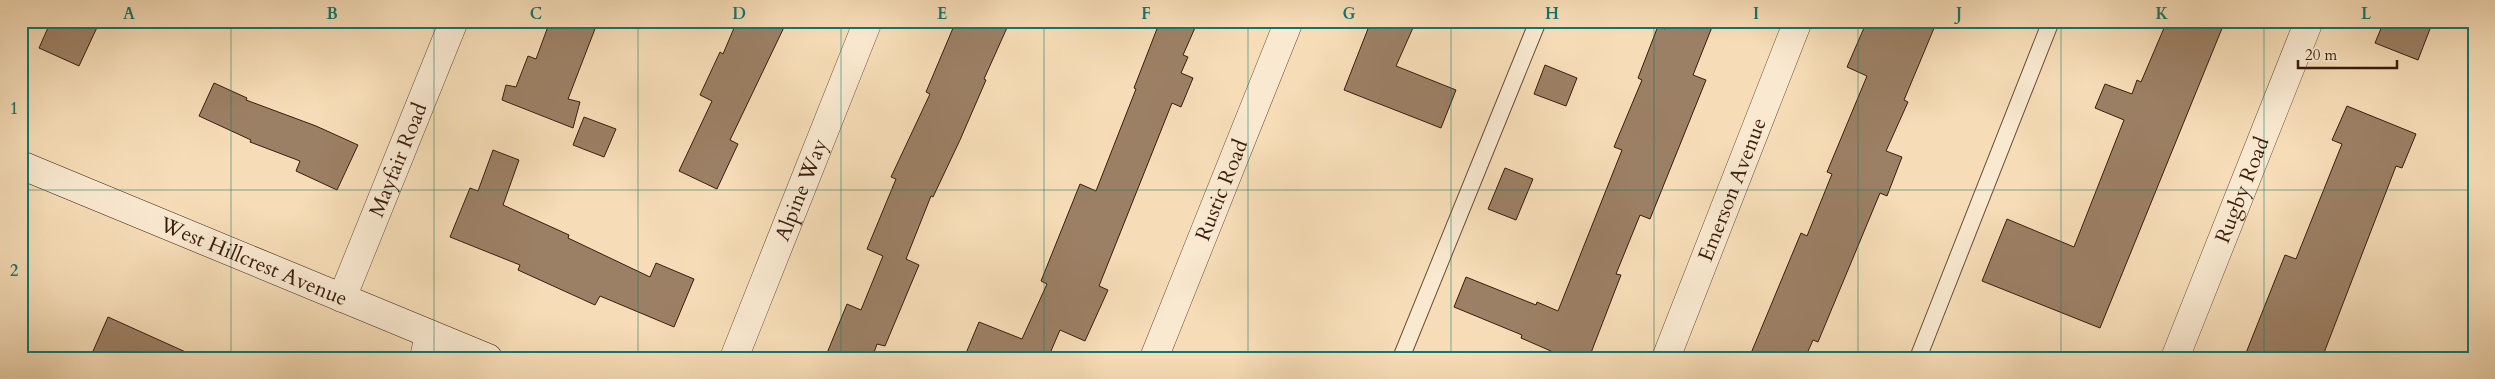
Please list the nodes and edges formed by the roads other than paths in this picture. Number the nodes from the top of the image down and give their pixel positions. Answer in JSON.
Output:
{"nodes":[{"id":1,"x":454,"y":21,"type":"edge"},
{"id":2,"x":868,"y":21,"type":"edge"},
{"id":3,"x":1289,"y":21,"type":"edge"},
{"id":4,"x":1538,"y":21,"type":"edge"},
{"id":5,"x":1798,"y":21,"type":"edge"},
{"id":6,"x":2052,"y":21,"type":"edge"},
{"id":7,"x":2309,"y":21,"type":"edge"},
{"id":8,"x":21,"y":165,"type":"edge"},
{"id":9,"x":342,"y":298,"type":"junction"},
{"id":10,"x":427,"y":346,"type":"edge"},
{"id":11,"x":488,"y":358,"type":"edge"},
{"id":12,"x":734,"y":358,"type":"edge"},
{"id":13,"x":1154,"y":358,"type":"edge"},
{"id":14,"x":1401,"y":358,"type":"edge"},
{"id":15,"x":1666,"y":358,"type":"edge"},
{"id":16,"x":1918,"y":358,"type":"edge"},
{"id":17,"x":2174,"y":358,"type":"edge"}],
"edges":[{"from":1,"to":9,"type":"street","name":"Mayfair Road"},
{"from":2,"to":12,"type":"street","name":"Alpine Way"},
{"from":3,"to":13,"type":"street","name":"Rustic Road"},
{"from":4,"to":14,"type":"lane"},
{"from":5,"to":15,"type":"street","name":"Emerson Avenue"},
{"from":6,"to":16,"type":"lane"},
{"from":7,"to":17,"type":"street","name":"Rugby Road"},
{"from":8,"to":9,"type":"street","name":"West Hillcrest Avenue"},
{"from":9,"to":10,"type":"street","name":"West Hillcrest Avenue"},
{"from":10,"to":11,"type":"street","name":"West Hillcrest Avenue"}]}
